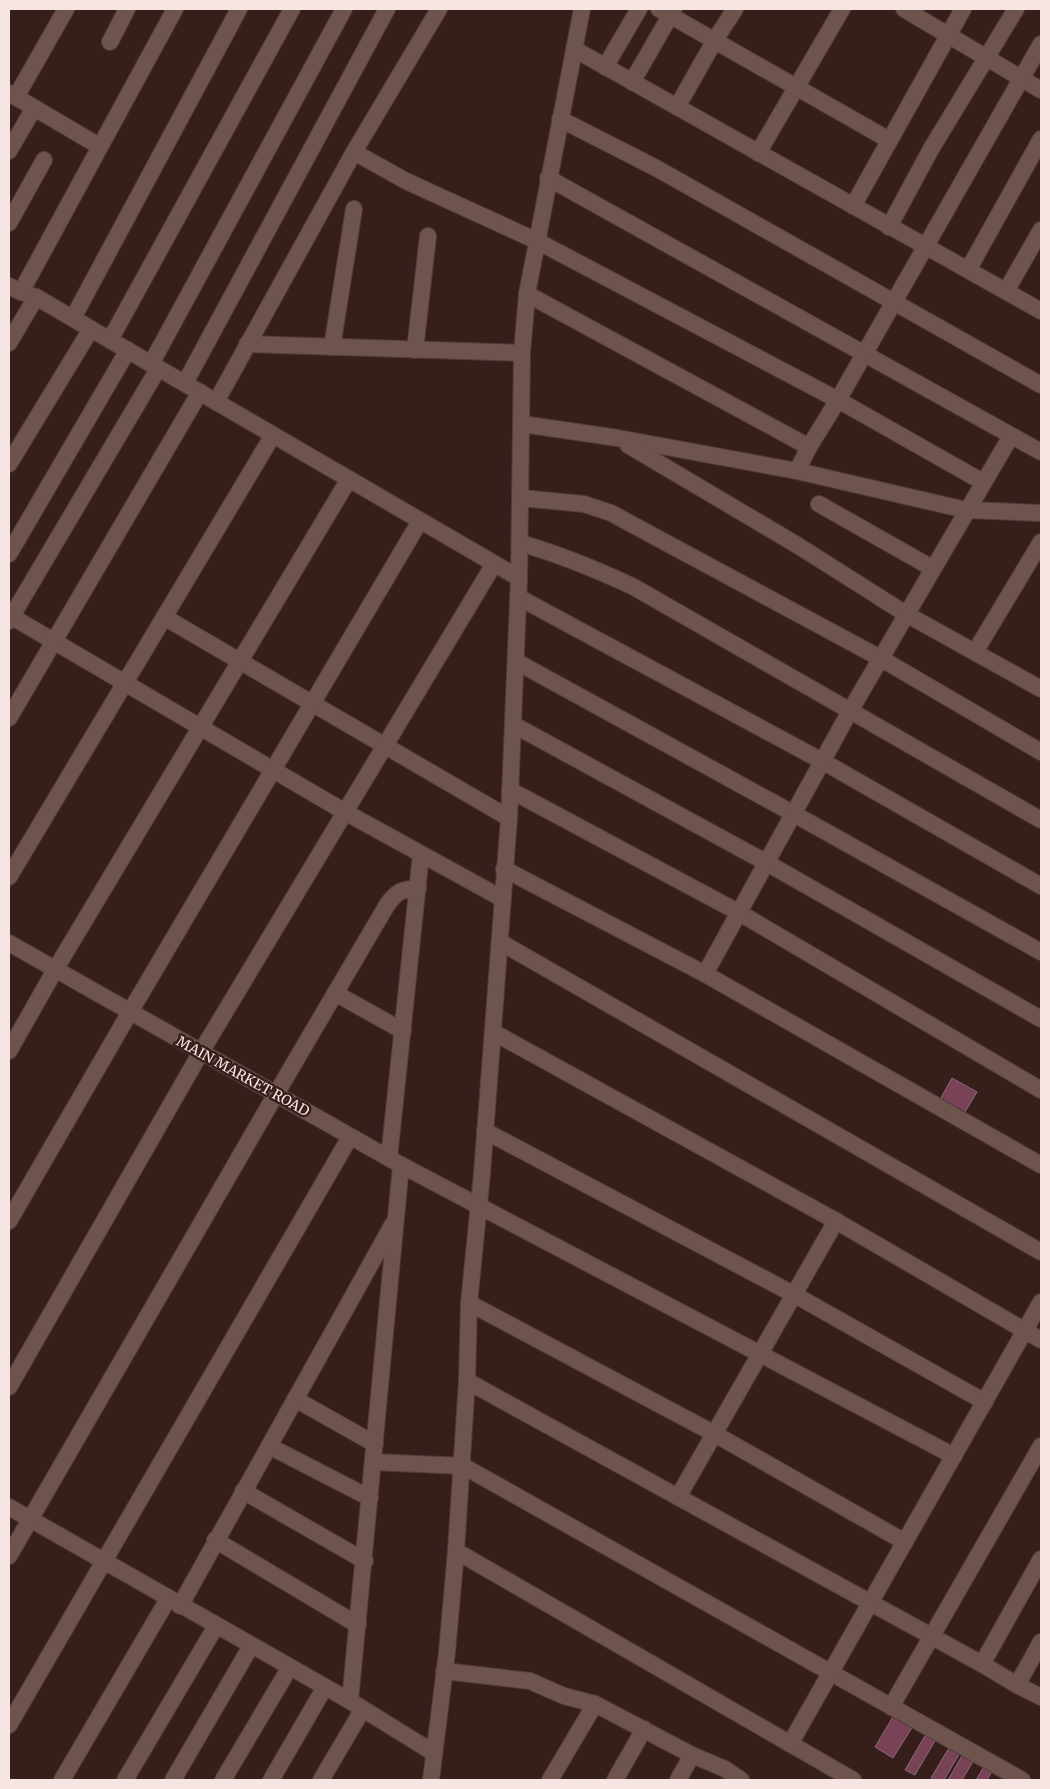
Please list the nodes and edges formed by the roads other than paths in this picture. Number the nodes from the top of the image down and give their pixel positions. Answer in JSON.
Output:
{"nodes":[{"id":1,"x":66,"y":9,"type":"edge"},
{"id":2,"x":127,"y":9,"type":"edge"},
{"id":3,"x":175,"y":9,"type":"edge"},
{"id":4,"x":239,"y":9,"type":"edge"},
{"id":5,"x":292,"y":9,"type":"edge"},
{"id":6,"x":344,"y":9,"type":"edge"},
{"id":7,"x":387,"y":9,"type":"edge"},
{"id":8,"x":440,"y":9,"type":"edge"},
{"id":9,"x":582,"y":9,"type":"edge"},
{"id":10,"x":639,"y":9,"type":"edge"},
{"id":11,"x":735,"y":9,"type":"edge"},
{"id":12,"x":842,"y":9,"type":"edge"},
{"id":13,"x":963,"y":9,"type":"edge"},
{"id":14,"x":1016,"y":9,"type":"edge"},
{"id":15,"x":910,"y":10,"type":"edge"},
{"id":16,"x":668,"y":11,"type":"edge"},
{"id":17,"x":948,"y":35,"type":"junction"},
{"id":18,"x":715,"y":40,"type":"junction"},
{"id":19,"x":110,"y":42,"type":"dead end"},
{"id":20,"x":1041,"y":44,"type":"edge"},
{"id":21,"x":574,"y":49,"type":"junction"},
{"id":22,"x":987,"y":58,"type":"junction"},
{"id":23,"x":605,"y":67,"type":"junction"},
{"id":24,"x":1021,"y":78,"type":"junction"},
{"id":25,"x":632,"y":82,"type":"junction"},
{"id":26,"x":797,"y":88,"type":"junction"},
{"id":27,"x":1041,"y":90,"type":"edge"},
{"id":28,"x":13,"y":95,"type":"edge"},
{"id":29,"x":677,"y":107,"type":"junction"},
{"id":30,"x":34,"y":108,"type":"junction"},
{"id":31,"x":560,"y":119,"type":"junction"},
{"id":32,"x":1041,"y":139,"type":"edge"},
{"id":33,"x":889,"y":140,"type":"junction"},
{"id":34,"x":99,"y":146,"type":"junction"},
{"id":35,"x":9,"y":151,"type":"edge"},
{"id":36,"x":354,"y":152,"type":"junction"},
{"id":37,"x":758,"y":153,"type":"junction"},
{"id":38,"x":44,"y":160,"type":"dead end"},
{"id":39,"x":548,"y":178,"type":"junction"},
{"id":40,"x":853,"y":206,"type":"junction"},
{"id":41,"x":354,"y":209,"type":"dead end"},
{"id":42,"x":9,"y":222,"type":"edge"},
{"id":43,"x":889,"y":226,"type":"junction"},
{"id":44,"x":1041,"y":230,"type":"edge"},
{"id":45,"x":428,"y":236,"type":"dead end"},
{"id":46,"x":537,"y":241,"type":"junction"},
{"id":47,"x":925,"y":246,"type":"junction"},
{"id":48,"x":968,"y":270,"type":"junction"},
{"id":49,"x":1006,"y":291,"type":"junction"},
{"id":50,"x":22,"y":292,"type":"edge"},
{"id":51,"x":527,"y":294,"type":"junction"},
{"id":52,"x":894,"y":302,"type":"junction"},
{"id":53,"x":1041,"y":311,"type":"edge"},
{"id":54,"x":73,"y":318,"type":"junction"},
{"id":55,"x":92,"y":329,"type":"junction"},
{"id":56,"x":110,"y":340,"type":"junction"},
{"id":57,"x":9,"y":343,"type":"edge"},
{"id":58,"x":247,"y":344,"type":"junction"},
{"id":59,"x":332,"y":347,"type":"junction"},
{"id":60,"x":128,"y":350,"type":"junction"},
{"id":61,"x":415,"y":350,"type":"junction"},
{"id":62,"x":522,"y":353,"type":"junction"},
{"id":63,"x":864,"y":354,"type":"junction"},
{"id":64,"x":154,"y":366,"type":"junction"},
{"id":65,"x":185,"y":383,"type":"junction"},
{"id":66,"x":1041,"y":385,"type":"edge"},
{"id":67,"x":200,"y":392,"type":"junction"},
{"id":68,"x":838,"y":400,"type":"junction"},
{"id":69,"x":216,"y":402,"type":"junction"},
{"id":70,"x":522,"y":424,"type":"junction"},
{"id":71,"x":273,"y":435,"type":"junction"},
{"id":72,"x":1011,"y":436,"type":"junction"},
{"id":73,"x":618,"y":438,"type":"junction"},
{"id":74,"x":809,"y":447,"type":"junction"},
{"id":75,"x":1041,"y":452,"type":"edge"},
{"id":76,"x":9,"y":464,"type":"edge"},
{"id":77,"x":797,"y":471,"type":"junction"},
{"id":78,"x":349,"y":479,"type":"junction"},
{"id":79,"x":982,"y":482,"type":"junction"},
{"id":80,"x":521,"y":498,"type":"junction"},
{"id":81,"x":819,"y":504,"type":"dead end"},
{"id":82,"x":966,"y":510,"type":"junction"},
{"id":83,"x":1041,"y":513,"type":"edge"},
{"id":84,"x":420,"y":521,"type":"junction"},
{"id":85,"x":1041,"y":542,"type":"edge"},
{"id":86,"x":520,"y":543,"type":"junction"},
{"id":87,"x":9,"y":554,"type":"edge"},
{"id":88,"x":494,"y":564,"type":"junction"},
{"id":89,"x":932,"y":568,"type":"junction"},
{"id":90,"x":519,"y":578,"type":"junction"},
{"id":91,"x":518,"y":597,"type":"junction"},
{"id":92,"x":906,"y":614,"type":"junction"},
{"id":93,"x":164,"y":617,"type":"junction"},
{"id":94,"x":10,"y":618,"type":"edge"},
{"id":95,"x":54,"y":642,"type":"junction"},
{"id":96,"x":975,"y":652,"type":"junction"},
{"id":97,"x":880,"y":658,"type":"junction"},
{"id":98,"x":240,"y":662,"type":"junction"},
{"id":99,"x":516,"y":662,"type":"junction"},
{"id":100,"x":124,"y":683,"type":"junction"},
{"id":101,"x":1041,"y":689,"type":"edge"},
{"id":102,"x":313,"y":704,"type":"junction"},
{"id":103,"x":850,"y":711,"type":"junction"},
{"id":104,"x":9,"y":718,"type":"edge"},
{"id":105,"x":514,"y":725,"type":"junction"},
{"id":106,"x":201,"y":728,"type":"junction"},
{"id":107,"x":385,"y":746,"type":"junction"},
{"id":108,"x":1041,"y":752,"type":"edge"},
{"id":109,"x":822,"y":761,"type":"junction"},
{"id":110,"x":274,"y":770,"type":"junction"},
{"id":111,"x":510,"y":790,"type":"junction"},
{"id":112,"x":345,"y":812,"type":"junction"},
{"id":113,"x":794,"y":814,"type":"junction"},
{"id":114,"x":509,"y":818,"type":"junction"},
{"id":115,"x":1041,"y":820,"type":"edge"},
{"id":116,"x":421,"y":854,"type":"junction"},
{"id":117,"x":767,"y":862,"type":"junction"},
{"id":118,"x":504,"y":869,"type":"junction"},
{"id":119,"x":9,"y":877,"type":"edge"},
{"id":120,"x":1041,"y":886,"type":"edge"},
{"id":121,"x":418,"y":888,"type":"junction"},
{"id":122,"x":503,"y":899,"type":"junction"},
{"id":123,"x":738,"y":912,"type":"junction"},
{"id":124,"x":500,"y":942,"type":"junction"},
{"id":125,"x":9,"y":943,"type":"edge"},
{"id":126,"x":1041,"y":952,"type":"edge"},
{"id":127,"x":55,"y":970,"type":"junction"},
{"id":128,"x":705,"y":974,"type":"junction"},
{"id":129,"x":335,"y":993,"type":"junction"},
{"id":130,"x":130,"y":1012,"type":"junction"},
{"id":131,"x":1041,"y":1019,"type":"edge"},
{"id":132,"x":402,"y":1031,"type":"junction"},
{"id":133,"x":493,"y":1032,"type":"junction"},
{"id":134,"x":9,"y":1050,"type":"edge"},
{"id":135,"x":202,"y":1052,"type":"junction"},
{"id":136,"x":1041,"y":1090,"type":"edge"},
{"id":137,"x":276,"y":1094,"type":"junction"},
{"id":138,"x":485,"y":1131,"type":"junction"},
{"id":139,"x":350,"y":1136,"type":"junction"},
{"id":140,"x":395,"y":1162,"type":"junction"},
{"id":141,"x":1041,"y":1164,"type":"edge"},
{"id":142,"x":478,"y":1206,"type":"junction"},
{"id":143,"x":396,"y":1218,"type":"junction"},
{"id":144,"x":9,"y":1221,"type":"edge"},
{"id":145,"x":836,"y":1221,"type":"junction"},
{"id":146,"x":1041,"y":1252,"type":"edge"},
{"id":147,"x":795,"y":1295,"type":"junction"},
{"id":148,"x":1041,"y":1302,"type":"edge"},
{"id":149,"x":469,"y":1303,"type":"junction"},
{"id":150,"x":1025,"y":1330,"type":"junction"},
{"id":151,"x":1041,"y":1340,"type":"edge"},
{"id":152,"x":760,"y":1354,"type":"junction"},
{"id":153,"x":467,"y":1382,"type":"junction"},
{"id":154,"x":9,"y":1387,"type":"edge"},
{"id":155,"x":295,"y":1399,"type":"junction"},
{"id":156,"x":985,"y":1402,"type":"junction"},
{"id":157,"x":713,"y":1433,"type":"junction"},
{"id":158,"x":376,"y":1444,"type":"junction"},
{"id":159,"x":269,"y":1446,"type":"junction"},
{"id":160,"x":1041,"y":1446,"type":"edge"},
{"id":161,"x":954,"y":1456,"type":"junction"},
{"id":162,"x":374,"y":1462,"type":"junction"},
{"id":163,"x":462,"y":1466,"type":"junction"},
{"id":164,"x":243,"y":1491,"type":"junction"},
{"id":165,"x":678,"y":1497,"type":"junction"},
{"id":166,"x":370,"y":1498,"type":"junction"},
{"id":167,"x":9,"y":1507,"type":"edge"},
{"id":168,"x":30,"y":1519,"type":"junction"},
{"id":169,"x":215,"y":1540,"type":"junction"},
{"id":170,"x":905,"y":1542,"type":"junction"},
{"id":171,"x":456,"y":1551,"type":"junction"},
{"id":172,"x":9,"y":1556,"type":"edge"},
{"id":173,"x":1041,"y":1559,"type":"edge"},
{"id":174,"x":365,"y":1560,"type":"junction"},
{"id":175,"x":104,"y":1561,"type":"junction"},
{"id":176,"x":174,"y":1603,"type":"junction"},
{"id":177,"x":871,"y":1603,"type":"junction"},
{"id":178,"x":358,"y":1624,"type":"junction"},
{"id":179,"x":216,"y":1626,"type":"junction"},
{"id":180,"x":931,"y":1636,"type":"junction"},
{"id":181,"x":1041,"y":1642,"type":"edge"},
{"id":182,"x":251,"y":1646,"type":"junction"},
{"id":183,"x":982,"y":1664,"type":"junction"},
{"id":184,"x":290,"y":1667,"type":"junction"},
{"id":185,"x":444,"y":1671,"type":"junction"},
{"id":186,"x":831,"y":1673,"type":"junction"},
{"id":187,"x":1017,"y":1685,"type":"junction"},
{"id":188,"x":325,"y":1687,"type":"junction"},
{"id":189,"x":1041,"y":1696,"type":"edge"},
{"id":190,"x":595,"y":1704,"type":"junction"},
{"id":191,"x":357,"y":1705,"type":"junction"},
{"id":192,"x":891,"y":1707,"type":"junction"},
{"id":193,"x":9,"y":1725,"type":"edge"},
{"id":194,"x":644,"y":1729,"type":"junction"},
{"id":195,"x":790,"y":1744,"type":"junction"},
{"id":196,"x":434,"y":1753,"type":"junction"},
{"id":197,"x":692,"y":1755,"type":"junction"},
{"id":198,"x":62,"y":1780,"type":"edge"},
{"id":199,"x":125,"y":1780,"type":"edge"},
{"id":200,"x":173,"y":1780,"type":"edge"},
{"id":201,"x":222,"y":1780,"type":"edge"},
{"id":202,"x":271,"y":1780,"type":"edge"},
{"id":203,"x":321,"y":1780,"type":"edge"},
{"id":204,"x":431,"y":1780,"type":"edge"},
{"id":205,"x":550,"y":1780,"type":"edge"},
{"id":206,"x":615,"y":1780,"type":"edge"},
{"id":207,"x":678,"y":1780,"type":"edge"},
{"id":208,"x":741,"y":1780,"type":"edge"},
{"id":209,"x":853,"y":1780,"type":"edge"},
{"id":210,"x":1022,"y":1780,"type":"edge"}],
"edges":[{"from":1,"to":28,"type":"street"},
{"from":2,"to":19,"type":"street"},
{"from":3,"to":34,"type":"street"},
{"from":4,"to":54,"type":"street"},
{"from":5,"to":56,"type":"street"},
{"from":6,"to":64,"type":"street"},
{"from":7,"to":65,"type":"street"},
{"from":8,"to":36,"type":"street"},
{"from":9,"to":21,"type":"street"},
{"from":10,"to":23,"type":"street"},
{"from":11,"to":18,"type":"street"},
{"from":12,"to":26,"type":"street"},
{"from":13,"to":17,"type":"street"},
{"from":14,"to":22,"type":"street"},
{"from":15,"to":17,"type":"street"},
{"from":16,"to":18,"type":"street"},
{"from":16,"to":25,"type":"street"},
{"from":17,"to":22,"type":"street"},
{"from":17,"to":33,"type":"street"},
{"from":18,"to":26,"type":"street"},
{"from":18,"to":29,"type":"street"},
{"from":20,"to":24,"type":"street"},
{"from":21,"to":23,"type":"street"},
{"from":21,"to":31,"type":"street"},
{"from":22,"to":24,"type":"street"},
{"from":22,"to":43,"type":"street"},
{"from":23,"to":25,"type":"street"},
{"from":24,"to":27,"type":"street"},
{"from":24,"to":47,"type":"street"},
{"from":25,"to":29,"type":"street"},
{"from":26,"to":33,"type":"street"},
{"from":26,"to":37,"type":"street"},
{"from":28,"to":30,"type":"street"},
{"from":29,"to":37,"type":"street"},
{"from":30,"to":34,"type":"street"},
{"from":30,"to":35,"type":"street"},
{"from":31,"to":39,"type":"street"},
{"from":31,"to":52,"type":"street"},
{"from":32,"to":48,"type":"street"},
{"from":33,"to":40,"type":"street"},
{"from":34,"to":50,"type":"street"},
{"from":36,"to":46,"type":"street"},
{"from":36,"to":58,"type":"street"},
{"from":37,"to":40,"type":"street"},
{"from":38,"to":42,"type":"street"},
{"from":39,"to":46,"type":"street"},
{"from":39,"to":63,"type":"street"},
{"from":40,"to":43,"type":"street"},
{"from":41,"to":59,"type":"street"},
{"from":43,"to":47,"type":"street"},
{"from":44,"to":49,"type":"street"},
{"from":45,"to":61,"type":"street"},
{"from":46,"to":51,"type":"street"},
{"from":46,"to":68,"type":"street"},
{"from":47,"to":48,"type":"street"},
{"from":47,"to":52,"type":"street"},
{"from":48,"to":49,"type":"street"},
{"from":49,"to":53,"type":"street"},
{"from":50,"to":54,"type":"street"},
{"from":50,"to":57,"type":"street"},
{"from":51,"to":62,"type":"street"},
{"from":51,"to":74,"type":"street"},
{"from":52,"to":63,"type":"street"},
{"from":52,"to":66,"type":"street"},
{"from":54,"to":55,"type":"street"},
{"from":55,"to":56,"type":"street"},
{"from":55,"to":76,"type":"street"},
{"from":56,"to":60,"type":"street"},
{"from":58,"to":59,"type":"street"},
{"from":58,"to":69,"type":"street"},
{"from":59,"to":61,"type":"street"},
{"from":60,"to":64,"type":"street"},
{"from":60,"to":87,"type":"street"},
{"from":61,"to":62,"type":"street"},
{"from":62,"to":70,"type":"street"},
{"from":63,"to":68,"type":"street"},
{"from":63,"to":72,"type":"street"},
{"from":64,"to":65,"type":"street"},
{"from":64,"to":94,"type":"street"},
{"from":65,"to":67,"type":"street"},
{"from":67,"to":69,"type":"street"},
{"from":67,"to":95,"type":"street"},
{"from":68,"to":74,"type":"street"},
{"from":68,"to":79,"type":"street"},
{"from":69,"to":71,"type":"street"},
{"from":70,"to":73,"type":"street"},
{"from":70,"to":80,"type":"street"},
{"from":71,"to":78,"type":"street"},
{"from":71,"to":93,"type":"street"},
{"from":72,"to":75,"type":"street"},
{"from":72,"to":79,"type":"street"},
{"from":73,"to":77,"type":"street"},
{"from":73,"to":92,"type":"street"},
{"from":74,"to":77,"type":"street"},
{"from":77,"to":82,"type":"street"},
{"from":78,"to":84,"type":"street"},
{"from":78,"to":98,"type":"street"},
{"from":79,"to":82,"type":"street"},
{"from":80,"to":86,"type":"street"},
{"from":80,"to":97,"type":"street"},
{"from":81,"to":89,"type":"street"},
{"from":82,"to":83,"type":"street"},
{"from":82,"to":89,"type":"street"},
{"from":84,"to":88,"type":"street"},
{"from":84,"to":102,"type":"street"},
{"from":85,"to":96,"type":"street"},
{"from":86,"to":90,"type":"street"},
{"from":86,"to":103,"type":"street"},
{"from":88,"to":90,"type":"street"},
{"from":88,"to":107,"type":"street"},
{"from":89,"to":92,"type":"street"},
{"from":90,"to":91,"type":"street"},
{"from":91,"to":99,"type":"street"},
{"from":91,"to":109,"type":"street"},
{"from":92,"to":96,"type":"street"},
{"from":92,"to":97,"type":"street"},
{"from":93,"to":98,"type":"street"},
{"from":93,"to":100,"type":"street"},
{"from":94,"to":95,"type":"street"},
{"from":95,"to":100,"type":"street"},
{"from":95,"to":104,"type":"street"},
{"from":96,"to":101,"type":"street"},
{"from":97,"to":103,"type":"street"},
{"from":97,"to":108,"type":"street"},
{"from":98,"to":102,"type":"street"},
{"from":98,"to":106,"type":"street"},
{"from":99,"to":105,"type":"street"},
{"from":99,"to":113,"type":"street"},
{"from":100,"to":106,"type":"street"},
{"from":100,"to":119,"type":"street"},
{"from":102,"to":107,"type":"street"},
{"from":102,"to":110,"type":"street"},
{"from":103,"to":109,"type":"street"},
{"from":103,"to":115,"type":"street"},
{"from":105,"to":111,"type":"street"},
{"from":105,"to":117,"type":"street"},
{"from":106,"to":110,"type":"street"},
{"from":106,"to":127,"type":"street"},
{"from":107,"to":112,"type":"street"},
{"from":107,"to":114,"type":"street"},
{"from":109,"to":113,"type":"street"},
{"from":109,"to":120,"type":"street"},
{"from":110,"to":112,"type":"street"},
{"from":110,"to":130,"type":"street"},
{"from":111,"to":114,"type":"street"},
{"from":111,"to":123,"type":"street"},
{"from":112,"to":116,"type":"street"},
{"from":112,"to":135,"type":"street"},
{"from":113,"to":117,"type":"street"},
{"from":113,"to":126,"type":"street"},
{"from":114,"to":118,"type":"street"},
{"from":116,"to":121,"type":"street"},
{"from":116,"to":122,"type":"street"},
{"from":117,"to":123,"type":"street"},
{"from":117,"to":131,"type":"street"},
{"from":118,"to":122,"type":"street"},
{"from":118,"to":128,"type":"street"},
{"from":121,"to":129,"type":"street"},
{"from":121,"to":132,"type":"street"},
{"from":122,"to":124,"type":"street"},
{"from":123,"to":128,"type":"street"},
{"from":123,"to":136,"type":"street"},
{"from":124,"to":133,"type":"street"},
{"from":124,"to":146,"type":"street"},
{"from":125,"to":127,"type":"street","name":"MAIN MARKET ROAD"},
{"from":127,"to":130,"type":"street","name":"MAIN MARKET ROAD"},
{"from":127,"to":134,"type":"street"},
{"from":128,"to":141,"type":"street"},
{"from":129,"to":132,"type":"street"},
{"from":129,"to":137,"type":"street"},
{"from":130,"to":135,"type":"street","name":"MAIN MARKET ROAD"},
{"from":130,"to":144,"type":"street"},
{"from":132,"to":140,"type":"street"},
{"from":133,"to":138,"type":"street"},
{"from":133,"to":145,"type":"street"},
{"from":135,"to":137,"type":"street","name":"MAIN MARKET ROAD"},
{"from":135,"to":154,"type":"street"},
{"from":137,"to":139,"type":"street","name":"MAIN MARKET ROAD"},
{"from":137,"to":168,"type":"street"},
{"from":138,"to":142,"type":"street"},
{"from":138,"to":147,"type":"street"},
{"from":139,"to":140,"type":"street","name":"MAIN MARKET ROAD"},
{"from":139,"to":175,"type":"street"},
{"from":140,"to":142,"type":"street","name":"MAIN MARKET ROAD"},
{"from":140,"to":143,"type":"street"},
{"from":142,"to":149,"type":"street"},
{"from":142,"to":152,"type":"street","name":"MAIN MARKET ROAD"},
{"from":143,"to":155,"type":"street"},
{"from":143,"to":158,"type":"street"},
{"from":145,"to":147,"type":"street"},
{"from":145,"to":150,"type":"street"},
{"from":147,"to":152,"type":"street"},
{"from":147,"to":156,"type":"street"},
{"from":148,"to":150,"type":"street"},
{"from":149,"to":153,"type":"street"},
{"from":149,"to":157,"type":"street"},
{"from":150,"to":151,"type":"street"},
{"from":150,"to":156,"type":"street"},
{"from":152,"to":157,"type":"street"},
{"from":152,"to":161,"type":"street","name":"MAIN MARKET ROAD"},
{"from":153,"to":163,"type":"street"},
{"from":153,"to":165,"type":"street"},
{"from":155,"to":158,"type":"street"},
{"from":155,"to":159,"type":"street"},
{"from":156,"to":161,"type":"street"},
{"from":157,"to":165,"type":"street"},
{"from":157,"to":170,"type":"street"},
{"from":158,"to":162,"type":"street"},
{"from":159,"to":164,"type":"street"},
{"from":159,"to":166,"type":"street"},
{"from":160,"to":180,"type":"street"},
{"from":161,"to":170,"type":"street"},
{"from":162,"to":163,"type":"street"},
{"from":162,"to":166,"type":"street"},
{"from":163,"to":171,"type":"street"},
{"from":163,"to":186,"type":"street"},
{"from":164,"to":169,"type":"street"},
{"from":164,"to":174,"type":"street"},
{"from":165,"to":177,"type":"street"},
{"from":166,"to":174,"type":"street"},
{"from":167,"to":168,"type":"street"},
{"from":168,"to":172,"type":"street"},
{"from":168,"to":175,"type":"street"},
{"from":169,"to":176,"type":"street"},
{"from":169,"to":178,"type":"street"},
{"from":170,"to":177,"type":"street"},
{"from":171,"to":185,"type":"street"},
{"from":171,"to":195,"type":"street"},
{"from":173,"to":183,"type":"street"},
{"from":174,"to":178,"type":"street"},
{"from":175,"to":176,"type":"street"},
{"from":175,"to":193,"type":"street"},
{"from":176,"to":179,"type":"street"},
{"from":176,"to":198,"type":"street"},
{"from":177,"to":180,"type":"street"},
{"from":177,"to":186,"type":"street"},
{"from":178,"to":191,"type":"street"},
{"from":179,"to":182,"type":"street"},
{"from":179,"to":199,"type":"street"},
{"from":180,"to":183,"type":"street"},
{"from":180,"to":192,"type":"street"},
{"from":181,"to":187,"type":"street"},
{"from":182,"to":184,"type":"street"},
{"from":182,"to":200,"type":"street"},
{"from":183,"to":187,"type":"street"},
{"from":184,"to":188,"type":"street"},
{"from":184,"to":201,"type":"street"},
{"from":185,"to":190,"type":"street"},
{"from":185,"to":196,"type":"street"},
{"from":186,"to":192,"type":"street"},
{"from":186,"to":195,"type":"street"},
{"from":187,"to":189,"type":"street"},
{"from":188,"to":191,"type":"street"},
{"from":188,"to":202,"type":"street"},
{"from":190,"to":194,"type":"street"},
{"from":190,"to":205,"type":"street"},
{"from":191,"to":196,"type":"street"},
{"from":191,"to":203,"type":"street"},
{"from":192,"to":210,"type":"street"},
{"from":194,"to":197,"type":"street"},
{"from":194,"to":206,"type":"street"},
{"from":195,"to":209,"type":"street"},
{"from":196,"to":204,"type":"street"},
{"from":197,"to":207,"type":"street"},
{"from":197,"to":208,"type":"street"}]}
